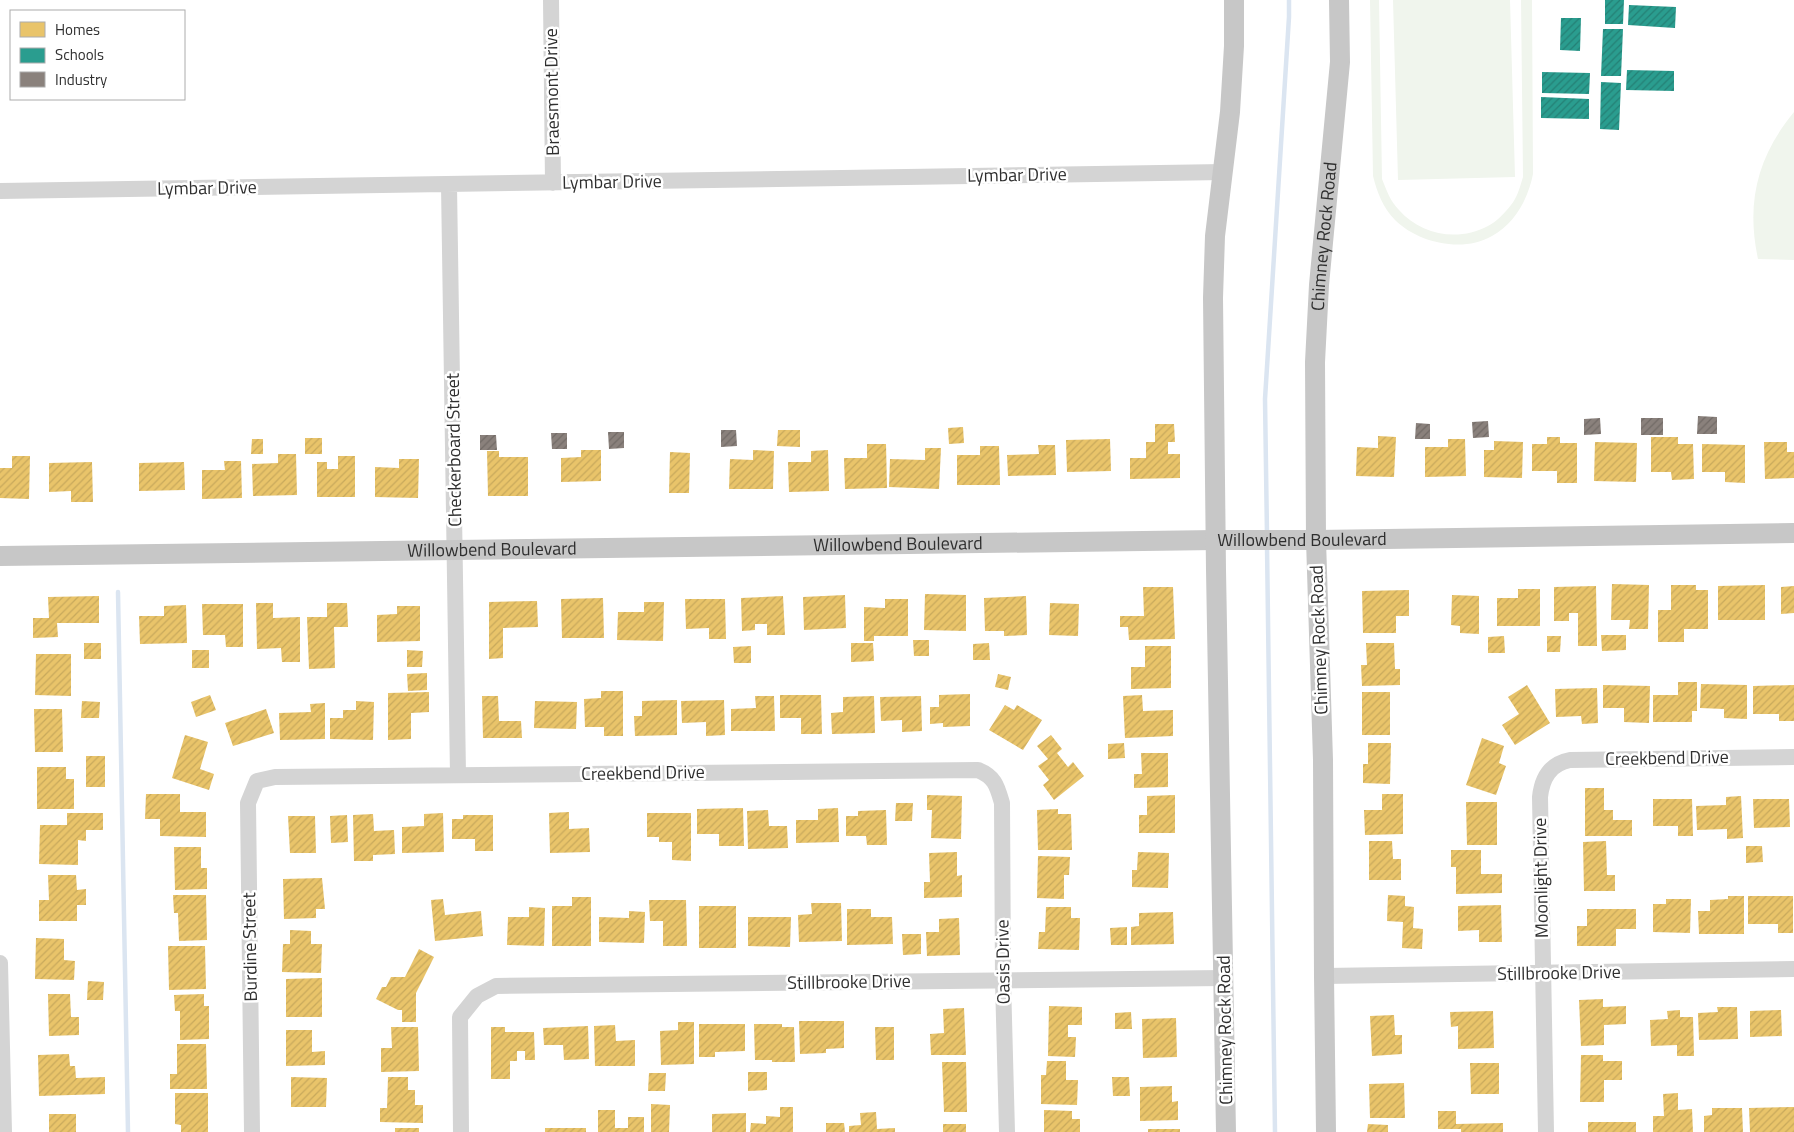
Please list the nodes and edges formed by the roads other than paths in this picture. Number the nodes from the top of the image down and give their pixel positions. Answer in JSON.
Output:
{"nodes":[{"id":1,"x":551,"y":0,"type":"edge"},
{"id":2,"x":1234,"y":0,"type":"edge"},
{"id":3,"x":1339,"y":0,"type":"edge"},
{"id":4,"x":1224,"y":172,"type":"junction"},
{"id":5,"x":553,"y":183,"type":"junction"},
{"id":6,"x":450,"y":185,"type":"junction"},
{"id":7,"x":0,"y":192,"type":"edge"},
{"id":8,"x":1794,"y":533,"type":"edge"},
{"id":9,"x":1216,"y":540,"type":"junction"},
{"id":10,"x":1316,"y":540,"type":"junction"},
{"id":11,"x":455,"y":550,"type":"junction"},
{"id":12,"x":0,"y":556,"type":"edge"},
{"id":13,"x":1794,"y":757,"type":"edge"},
{"id":14,"x":458,"y":775,"type":"junction"},
{"id":15,"x":1546,"y":775,"type":"joint"},
{"id":16,"x":274,"y":777,"type":"joint"},
{"id":17,"x":999,"y":792,"type":"joint"},
{"id":18,"x":0,"y":963,"type":"edge"},
{"id":19,"x":1794,"y":969,"type":"edge"},
{"id":20,"x":1543,"y":974,"type":"junction"},
{"id":21,"x":1324,"y":976,"type":"junction"},
{"id":22,"x":1224,"y":978,"type":"junction"},
{"id":23,"x":1003,"y":980,"type":"junction"},
{"id":24,"x":0,"y":994,"type":"edge"},
{"id":25,"x":4,"y":1132,"type":"edge"},
{"id":26,"x":252,"y":1132,"type":"edge"},
{"id":27,"x":461,"y":1132,"type":"edge"},
{"id":28,"x":1008,"y":1132,"type":"edge"},
{"id":29,"x":1226,"y":1132,"type":"edge"},
{"id":30,"x":1326,"y":1132,"type":"edge"},
{"id":31,"x":1546,"y":1132,"type":"edge"}],
"edges":[{"from":1,"to":5,"type":"street","name":"Braesmont Drive"},
{"from":2,"to":4,"type":"main road","name":"Chimney Rock Road"},
{"from":3,"to":10,"type":"main road","name":"Chimney Rock Road"},
{"from":4,"to":5,"type":"street","name":"Lymbar Drive"},
{"from":4,"to":9,"type":"main road","name":"Chimney Rock Road"},
{"from":5,"to":6,"type":"street","name":"Lymbar Drive"},
{"from":6,"to":7,"type":"street","name":"Lymbar Drive"},
{"from":6,"to":11,"type":"street","name":"Checkerboard Street"},
{"from":8,"to":10,"type":"main road","name":"Willowbend Boulevard"},
{"from":9,"to":10,"type":"main road","name":"Willowbend Boulevard"},
{"from":9,"to":11,"type":"main road","name":"Willowbend Boulevard"},
{"from":9,"to":22,"type":"main road","name":"Chimney Rock Road"},
{"from":10,"to":21,"type":"main road","name":"Chimney Rock Road"},
{"from":11,"to":12,"type":"main road","name":"Willowbend Boulevard"},
{"from":11,"to":14,"type":"street","name":"Checkerboard Street"},
{"from":13,"to":15,"type":"street","name":"Creekbend Drive"},
{"from":14,"to":16,"type":"street","name":"Creekbend Drive"},
{"from":14,"to":17,"type":"street","name":"Creekbend Drive"},
{"from":15,"to":20,"type":"street","name":"Moonlight Drive"},
{"from":16,"to":26,"type":"street","name":"Burdine Street"},
{"from":17,"to":23,"type":"street","name":"Oasis Drive"},
{"from":18,"to":24,"type":"street"},
{"from":19,"to":20,"type":"street","name":"Stillbrooke Drive"},
{"from":20,"to":21,"type":"street","name":"Stillbrooke Drive"},
{"from":20,"to":31,"type":"street","name":"Moonlight Drive"},
{"from":21,"to":30,"type":"main road","name":"Chimney Rock Road"},
{"from":22,"to":23,"type":"street","name":"Stillbrooke Drive"},
{"from":22,"to":29,"type":"main road","name":"Chimney Rock Road"},
{"from":23,"to":27,"type":"street","name":"Stillbrooke Drive"},
{"from":23,"to":28,"type":"street","name":"Oasis Drive"},
{"from":24,"to":25,"type":"street"}]}
